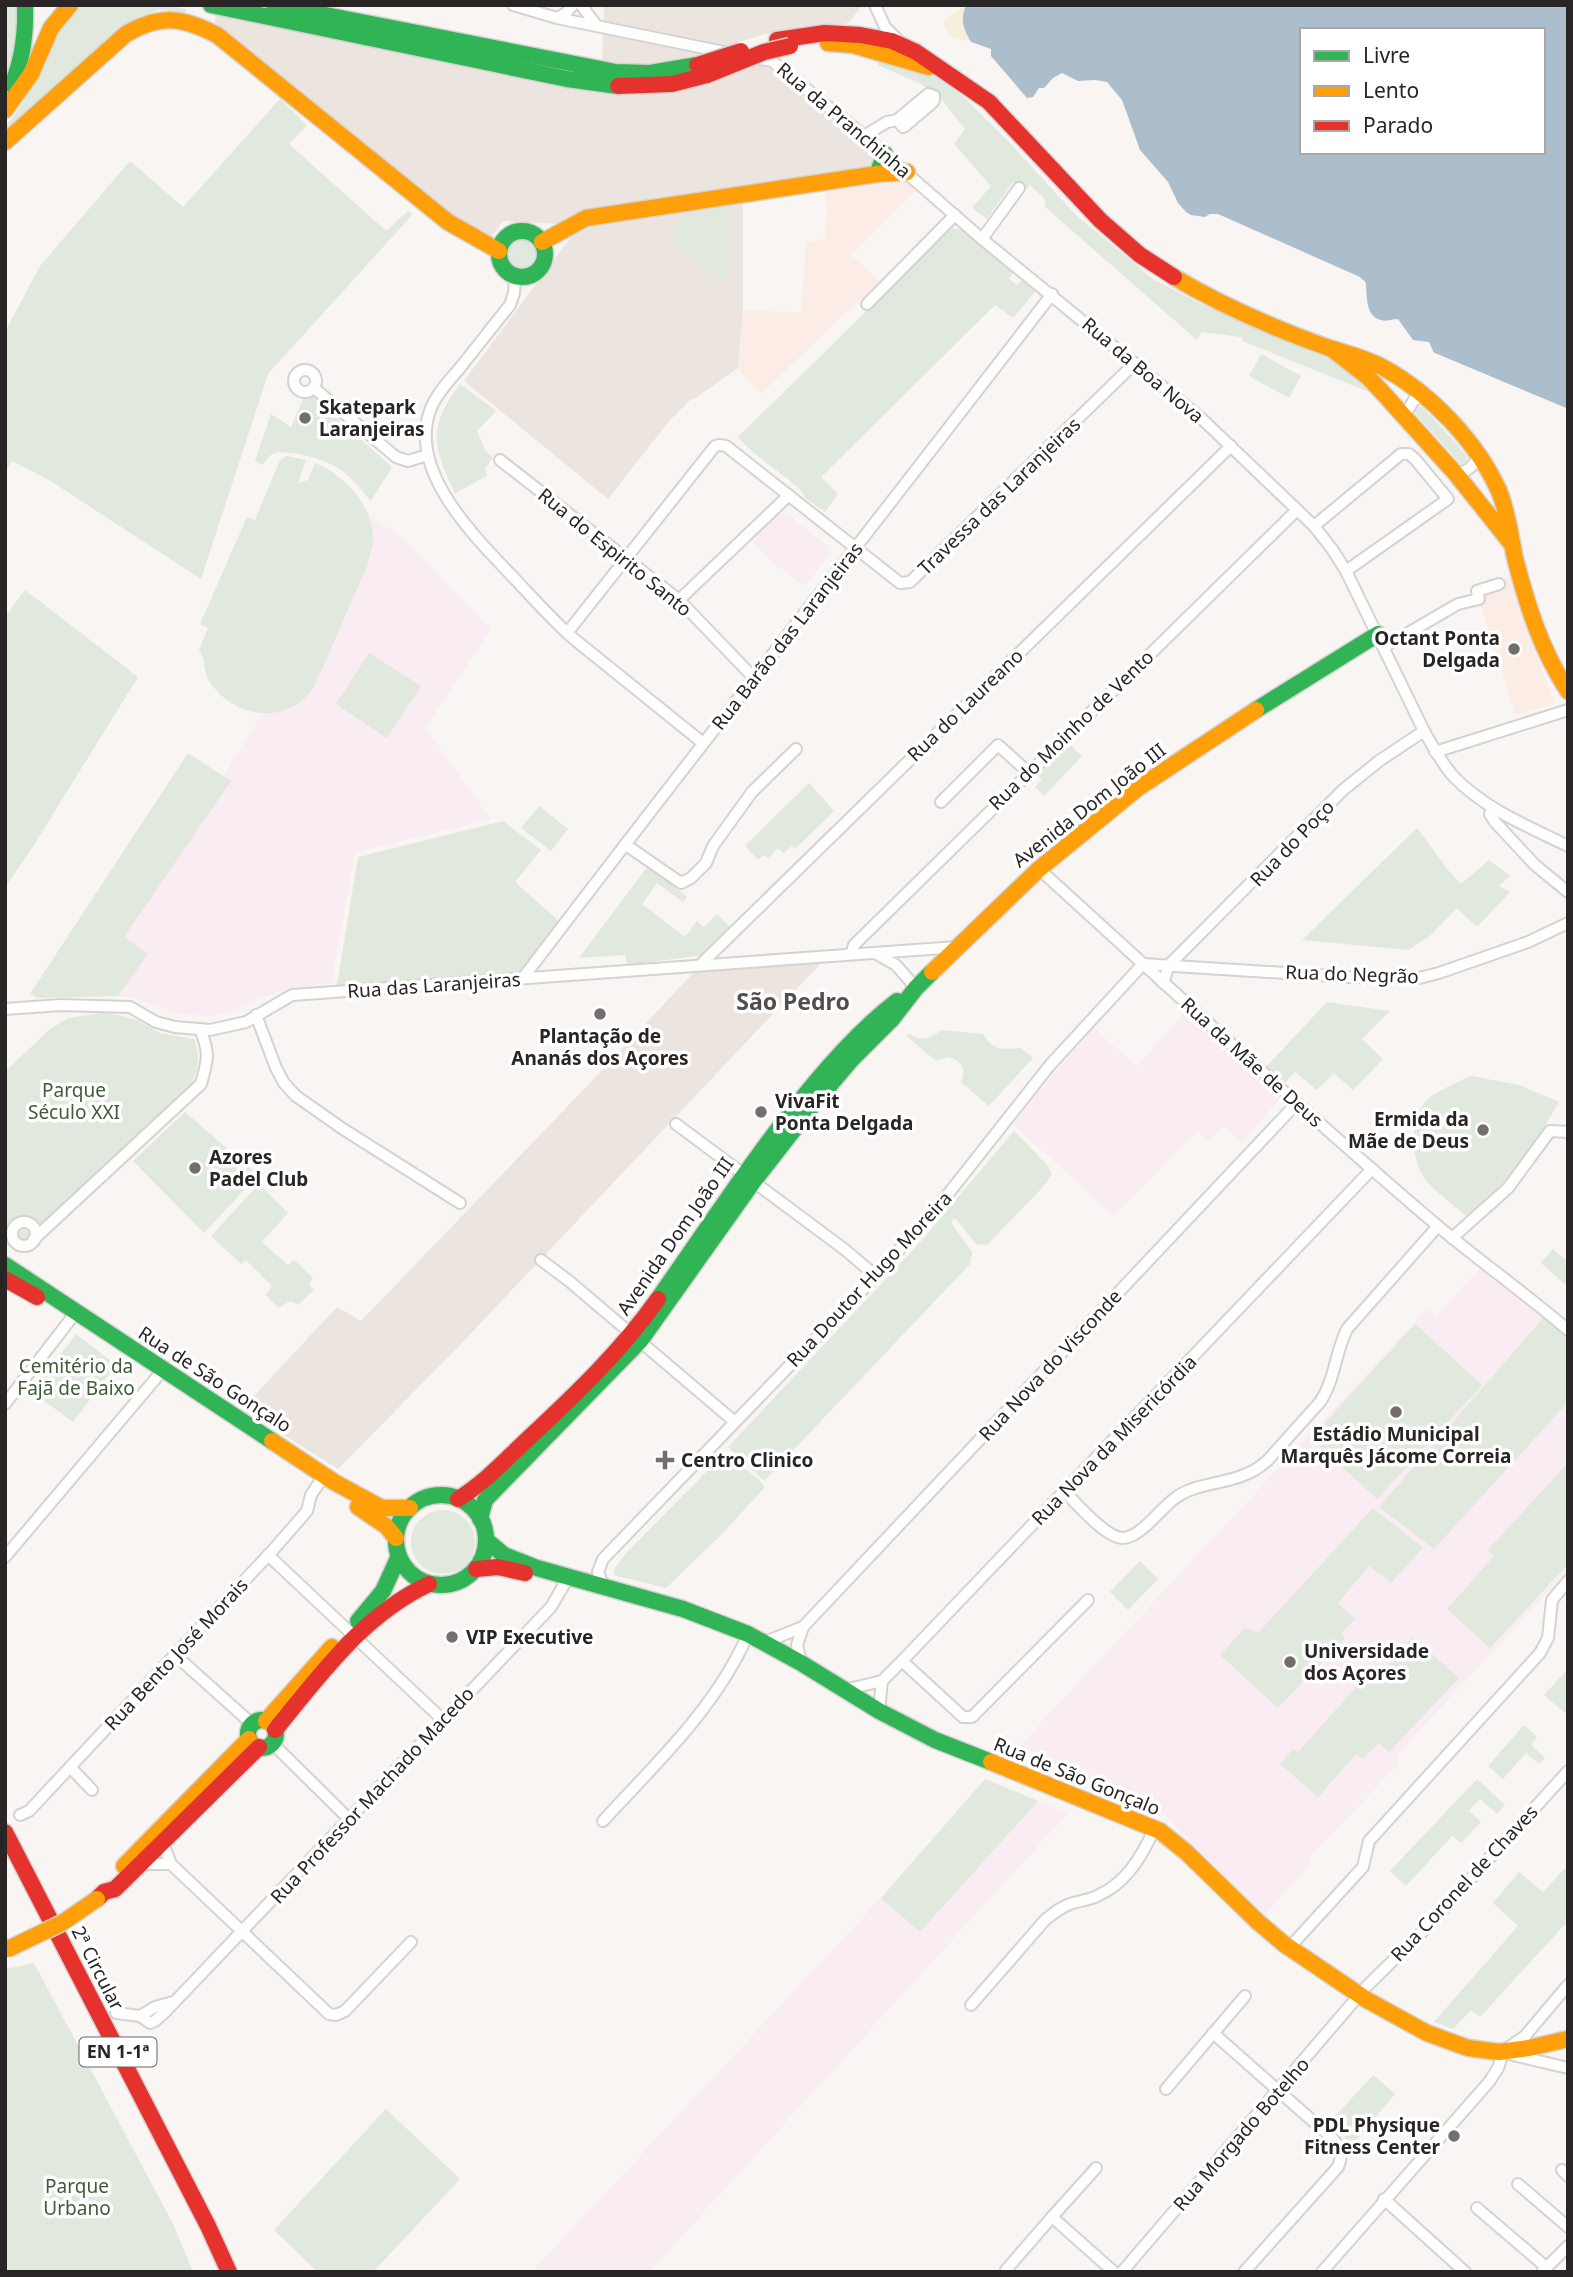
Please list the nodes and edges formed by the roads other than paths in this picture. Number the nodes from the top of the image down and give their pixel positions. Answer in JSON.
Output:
{"nodes":[{"id":1,"x":26,"y":5,"type":"edge"},
{"id":2,"x":36,"y":5,"type":"edge"},
{"id":3,"x":69,"y":5,"type":"edge"},
{"id":4,"x":211,"y":5,"type":"edge"},
{"id":5,"x":274,"y":5,"type":"edge"},
{"id":6,"x":544,"y":5,"type":"edge"},
{"id":7,"x":573,"y":5,"type":"edge"},
{"id":8,"x":581,"y":5,"type":"edge"},
{"id":9,"x":875,"y":5,"type":"edge"},
{"id":10,"x":520,"y":6,"type":"edge"},
{"id":11,"x":553,"y":17,"type":"junction"},
{"id":12,"x":597,"y":26,"type":"junction"},
{"id":13,"x":783,"y":43,"type":"junction"},
{"id":14,"x":907,"y":47,"type":"junction"},
{"id":15,"x":702,"y":70,"type":"junction"},
{"id":16,"x":945,"y":71,"type":"junction"},
{"id":17,"x":13,"y":93,"type":"edge"},
{"id":18,"x":5,"y":110,"type":"edge"},
{"id":19,"x":897,"y":120,"type":"dead end"},
{"id":20,"x":864,"y":136,"type":"junction"},
{"id":21,"x":5,"y":142,"type":"edge"},
{"id":22,"x":885,"y":154,"type":"junction"},
{"id":23,"x":907,"y":172,"type":"junction"},
{"id":24,"x":877,"y":174,"type":"junction"},
{"id":25,"x":1019,"y":188,"type":"dead end"},
{"id":26,"x":955,"y":215,"type":"junction"},
{"id":27,"x":982,"y":239,"type":"junction"},
{"id":28,"x":542,"y":242,"type":"junction"},
{"id":29,"x":499,"y":251,"type":"junction"},
{"id":30,"x":515,"y":277,"type":"junction"},
{"id":31,"x":1052,"y":294,"type":"junction"},
{"id":32,"x":867,"y":303,"type":"dead end"},
{"id":33,"x":1330,"y":348,"type":"junction"},
{"id":34,"x":1135,"y":363,"type":"junction"},
{"id":35,"x":314,"y":388,"type":"dead end"},
{"id":36,"x":1424,"y":396,"type":"junction"},
{"id":37,"x":1404,"y":416,"type":"junction"},
{"id":38,"x":1231,"y":446,"type":"junction"},
{"id":39,"x":428,"y":455,"type":"junction"},
{"id":40,"x":1478,"y":457,"type":"junction"},
{"id":41,"x":500,"y":460,"type":"dead end"},
{"id":42,"x":1456,"y":474,"type":"junction"},
{"id":43,"x":789,"y":495,"type":"junction"},
{"id":44,"x":1297,"y":509,"type":"junction"},
{"id":45,"x":1314,"y":526,"type":"junction"},
{"id":46,"x":1512,"y":544,"type":"junction"},
{"id":47,"x":856,"y":548,"type":"junction"},
{"id":48,"x":627,"y":559,"type":"junction"},
{"id":49,"x":1346,"y":571,"type":"junction"},
{"id":50,"x":1499,"y":584,"type":"dead end"},
{"id":51,"x":679,"y":600,"type":"junction"},
{"id":52,"x":567,"y":633,"type":"junction"},
{"id":53,"x":1381,"y":640,"type":"junction"},
{"id":54,"x":755,"y":679,"type":"junction"},
{"id":55,"x":1568,"y":691,"type":"edge"},
{"id":56,"x":1568,"y":710,"type":"edge"},
{"id":57,"x":1424,"y":732,"type":"junction"},
{"id":58,"x":703,"y":743,"type":"junction"},
{"id":59,"x":796,"y":749,"type":"dead end"},
{"id":60,"x":1435,"y":752,"type":"junction"},
{"id":61,"x":1028,"y":772,"type":"junction"},
{"id":62,"x":941,"y":802,"type":"dead end"},
{"id":63,"x":1493,"y":808,"type":"junction"},
{"id":64,"x":626,"y":845,"type":"junction"},
{"id":65,"x":1568,"y":846,"type":"edge"},
{"id":66,"x":1039,"y":869,"type":"junction"},
{"id":67,"x":1568,"y":892,"type":"edge"},
{"id":68,"x":1568,"y":923,"type":"edge"},
{"id":69,"x":957,"y":947,"type":"junction"},
{"id":70,"x":875,"y":953,"type":"junction"},
{"id":71,"x":851,"y":954,"type":"junction"},
{"id":72,"x":1143,"y":964,"type":"junction"},
{"id":73,"x":700,"y":965,"type":"junction"},
{"id":74,"x":1169,"y":965,"type":"junction"},
{"id":75,"x":523,"y":978,"type":"junction"},
{"id":76,"x":1163,"y":983,"type":"junction"},
{"id":77,"x":916,"y":988,"type":"junction"},
{"id":78,"x":5,"y":1009,"type":"edge"},
{"id":79,"x":256,"y":1015,"type":"junction"},
{"id":80,"x":200,"y":1029,"type":"junction"},
{"id":81,"x":1297,"y":1102,"type":"junction"},
{"id":82,"x":676,"y":1124,"type":"dead end"},
{"id":83,"x":1568,"y":1132,"type":"edge"},
{"id":84,"x":1372,"y":1169,"type":"junction"},
{"id":85,"x":748,"y":1179,"type":"junction"},
{"id":86,"x":460,"y":1203,"type":"dead end"},
{"id":87,"x":49,"y":1224,"type":"junction"},
{"id":88,"x":33,"y":1226,"type":"junction"},
{"id":89,"x":1438,"y":1226,"type":"junction"},
{"id":90,"x":1452,"y":1238,"type":"junction"},
{"id":91,"x":34,"y":1239,"type":"junction"},
{"id":92,"x":541,"y":1260,"type":"dead end"},
{"id":93,"x":5,"y":1265,"type":"edge"},
{"id":94,"x":876,"y":1276,"type":"junction"},
{"id":95,"x":5,"y":1277,"type":"edge"},
{"id":96,"x":70,"y":1320,"type":"junction"},
{"id":97,"x":1568,"y":1330,"type":"edge"},
{"id":98,"x":636,"y":1338,"type":"junction"},
{"id":99,"x":157,"y":1377,"type":"junction"},
{"id":100,"x":5,"y":1404,"type":"edge"},
{"id":101,"x":735,"y":1422,"type":"junction"},
{"id":102,"x":320,"y":1483,"type":"junction"},
{"id":103,"x":1065,"y":1492,"type":"junction"},
{"id":104,"x":458,"y":1499,"type":"junction"},
{"id":105,"x":410,"y":1508,"type":"junction"},
{"id":106,"x":480,"y":1519,"type":"junction"},
{"id":107,"x":396,"y":1538,"type":"junction"},
{"id":108,"x":486,"y":1540,"type":"junction"},
{"id":109,"x":268,"y":1555,"type":"junction"},
{"id":110,"x":399,"y":1556,"type":"junction"},
{"id":111,"x":5,"y":1558,"type":"edge"},
{"id":112,"x":476,"y":1569,"type":"junction"},
{"id":113,"x":1568,"y":1581,"type":"edge"},
{"id":114,"x":565,"y":1583,"type":"junction"},
{"id":115,"x":429,"y":1584,"type":"junction"},
{"id":116,"x":604,"y":1588,"type":"junction"},
{"id":117,"x":1088,"y":1600,"type":"dead end"},
{"id":118,"x":803,"y":1627,"type":"junction"},
{"id":119,"x":352,"y":1634,"type":"junction"},
{"id":120,"x":748,"y":1634,"type":"junction"},
{"id":121,"x":765,"y":1642,"type":"junction"},
{"id":122,"x":174,"y":1654,"type":"junction"},
{"id":123,"x":902,"y":1661,"type":"junction"},
{"id":124,"x":801,"y":1663,"type":"junction"},
{"id":125,"x":882,"y":1681,"type":"junction"},
{"id":126,"x":844,"y":1690,"type":"junction"},
{"id":127,"x":879,"y":1711,"type":"junction"},
{"id":128,"x":443,"y":1720,"type":"junction"},
{"id":129,"x":262,"y":1734,"type":"junction"},
{"id":130,"x":70,"y":1768,"type":"junction"},
{"id":131,"x":1568,"y":1771,"type":"edge"},
{"id":132,"x":92,"y":1790,"type":"dead end"},
{"id":133,"x":20,"y":1815,"type":"dead end"},
{"id":134,"x":349,"y":1819,"type":"junction"},
{"id":135,"x":603,"y":1821,"type":"dead end"},
{"id":136,"x":1154,"y":1829,"type":"junction"},
{"id":137,"x":5,"y":1832,"type":"edge"},
{"id":138,"x":163,"y":1843,"type":"junction"},
{"id":139,"x":5,"y":1860,"type":"edge"},
{"id":140,"x":141,"y":1864,"type":"junction"},
{"id":141,"x":170,"y":1864,"type":"junction"},
{"id":142,"x":100,"y":1896,"type":"junction"},
{"id":143,"x":241,"y":1933,"type":"junction"},
{"id":144,"x":411,"y":1942,"type":"dead end"},
{"id":145,"x":1289,"y":1948,"type":"junction"},
{"id":146,"x":6,"y":1950,"type":"edge"},
{"id":147,"x":1568,"y":1985,"type":"edge"},
{"id":148,"x":1359,"y":1995,"type":"junction"},
{"id":149,"x":1245,"y":1996,"type":"dead end"},
{"id":150,"x":971,"y":2004,"type":"dead end"},
{"id":151,"x":116,"y":2013,"type":"dead end"},
{"id":152,"x":1213,"y":2033,"type":"junction"},
{"id":153,"x":1568,"y":2039,"type":"edge"},
{"id":154,"x":1503,"y":2052,"type":"junction"},
{"id":155,"x":1541,"y":2053,"type":"junction"},
{"id":156,"x":1568,"y":2068,"type":"edge"},
{"id":157,"x":1166,"y":2088,"type":"dead end"},
{"id":158,"x":1277,"y":2092,"type":"junction"},
{"id":159,"x":1096,"y":2168,"type":"dead end"},
{"id":160,"x":1518,"y":2184,"type":"dead end"},
{"id":161,"x":1384,"y":2199,"type":"junction"},
{"id":162,"x":1477,"y":2208,"type":"dead end"},
{"id":163,"x":1052,"y":2217,"type":"junction"},
{"id":164,"x":1568,"y":2227,"type":"edge"},
{"id":165,"x":1568,"y":2246,"type":"edge"},
{"id":166,"x":1006,"y":2270,"type":"dead end"},
{"id":167,"x":1544,"y":2270,"type":"edge"},
{"id":168,"x":217,"y":2272,"type":"edge"},
{"id":169,"x":229,"y":2272,"type":"edge"},
{"id":170,"x":1114,"y":2272,"type":"edge"},
{"id":171,"x":1122,"y":2272,"type":"edge"},
{"id":172,"x":1244,"y":2272,"type":"edge"},
{"id":173,"x":1322,"y":2272,"type":"edge"},
{"id":174,"x":1465,"y":2272,"type":"edge"}],
"edges":[{"from":1,"to":17,"type":"main road"},
{"from":2,"to":17,"type":"main road"},
{"from":3,"to":17,"type":"main road"},
{"from":4,"to":15,"type":"main road"},
{"from":5,"to":15,"type":"main road"},
{"from":6,"to":11,"type":"street"},
{"from":7,"to":11,"type":"street"},
{"from":8,"to":12,"type":"street"},
{"from":9,"to":14,"type":"street"},
{"from":10,"to":11,"type":"street","name":"Rua da Pranchinha"},
{"from":11,"to":12,"type":"street","name":"Rua da Pranchinha"},
{"from":12,"to":20,"type":"street","name":"Rua da Pranchinha"},
{"from":13,"to":14,"type":"main road"},
{"from":13,"to":15,"type":"main road","bridge":true},
{"from":13,"to":16,"type":"main road"},
{"from":14,"to":16,"type":"main road"},
{"from":16,"to":33,"type":"main road"},
{"from":17,"to":18,"type":"main road"},
{"from":19,"to":20,"type":"street"},
{"from":20,"to":22,"type":"street","name":"Rua da Pranchinha"},
{"from":21,"to":29,"type":"main road"},
{"from":22,"to":23,"type":"street","name":"Rua da Pranchinha"},
{"from":22,"to":24,"type":"main road"},
{"from":23,"to":24,"type":"main road"},
{"from":23,"to":26,"type":"street","name":"Rua da Pranchinha"},
{"from":24,"to":28,"type":"main road"},
{"from":25,"to":27,"type":"street"},
{"from":26,"to":27,"type":"street","name":"Rua da Pranchinha"},
{"from":26,"to":32,"type":"street"},
{"from":27,"to":31,"type":"street","name":"Rua da Boa Nova"},
{"from":28,"to":29,"type":"main road"},
{"from":28,"to":30,"type":"main road"},
{"from":29,"to":30,"type":"main road"},
{"from":30,"to":39,"type":"street"},
{"from":31,"to":34,"type":"street","name":"Rua da Boa Nova"},
{"from":31,"to":47,"type":"street","name":"Rua Barão das Laranjeiras"},
{"from":33,"to":36,"type":"main road"},
{"from":33,"to":37,"type":"main road"},
{"from":34,"to":38,"type":"street","name":"Rua da Boa Nova"},
{"from":34,"to":47,"type":"street","name":"Travessa das Laranjeiras"},
{"from":35,"to":39,"type":"street"},
{"from":36,"to":37,"type":"street"},
{"from":36,"to":40,"type":"main road"},
{"from":37,"to":42,"type":"main road"},
{"from":38,"to":44,"type":"street","name":"Rua da Boa Nova"},
{"from":38,"to":73,"type":"street","name":"Rua do Laureano"},
{"from":39,"to":52,"type":"street"},
{"from":40,"to":42,"type":"street"},
{"from":40,"to":46,"type":"main road"},
{"from":41,"to":48,"type":"street","name":"Rua do Espirito Santo"},
{"from":42,"to":46,"type":"main road"},
{"from":43,"to":47,"type":"street","name":"Travessa das Laranjeiras"},
{"from":43,"to":48,"type":"street","name":"Travessa das Laranjeiras"},
{"from":43,"to":51,"type":"street"},
{"from":44,"to":45,"type":"street","name":"Rua da Boa Nova"},
{"from":44,"to":61,"type":"street","name":"Rua do Moinho de Vento"},
{"from":45,"to":49,"type":"street","name":"Rua da Boa Nova"},
{"from":45,"to":49,"type":"street"},
{"from":46,"to":55,"type":"main road"},
{"from":47,"to":54,"type":"street","name":"Rua Barão das Laranjeiras"},
{"from":48,"to":51,"type":"street","name":"Rua do Espirito Santo"},
{"from":48,"to":52,"type":"street"},
{"from":49,"to":53,"type":"street","name":"Rua da Boa Nova"},
{"from":50,"to":53,"type":"street"},
{"from":51,"to":54,"type":"street","name":"Rua do Espirito Santo"},
{"from":52,"to":58,"type":"street"},
{"from":53,"to":57,"type":"street","name":"Rua da Boa Nova"},
{"from":53,"to":66,"type":"main road","name":"Avenida Dom João III"},
{"from":54,"to":58,"type":"street","name":"Rua Barão das Laranjeiras"},
{"from":56,"to":60,"type":"street"},
{"from":57,"to":60,"type":"street","name":"Rua da Boa Nova"},
{"from":57,"to":74,"type":"street","name":"Rua do Poço"},
{"from":58,"to":64,"type":"street","name":"Rua Barão das Laranjeiras"},
{"from":59,"to":64,"type":"street"},
{"from":60,"to":63,"type":"street","name":"Rua da Boa Nova"},
{"from":61,"to":62,"type":"street"},
{"from":61,"to":71,"type":"street","name":"Rua do Moinho de Vento"},
{"from":63,"to":65,"type":"street"},
{"from":63,"to":67,"type":"street"},
{"from":64,"to":75,"type":"street","name":"Rua Barão das Laranjeiras"},
{"from":66,"to":69,"type":"main road","name":"Avenida Dom João III"},
{"from":66,"to":72,"type":"street","name":"Rua da Mãe de Deus"},
{"from":68,"to":74,"type":"street","name":"Rua do Negrão"},
{"from":69,"to":70,"type":"street","name":"Rua das Laranjeiras"},
{"from":69,"to":77,"type":"main road","name":"Avenida Dom João III"},
{"from":70,"to":71,"type":"street","name":"Rua das Laranjeiras"},
{"from":70,"to":77,"type":"street"},
{"from":71,"to":73,"type":"street","name":"Rua das Laranjeiras"},
{"from":72,"to":74,"type":"street","name":"Rua do Negrão"},
{"from":72,"to":76,"type":"street","name":"Rua da Mãe de Deus"},
{"from":72,"to":94,"type":"street","name":"Rua Doutor Hugo Moreira"},
{"from":73,"to":75,"type":"street","name":"Rua das Laranjeiras"},
{"from":74,"to":76,"type":"street"},
{"from":75,"to":79,"type":"street","name":"Rua das Laranjeiras"},
{"from":76,"to":81,"type":"street","name":"Rua da Mãe de Deus"},
{"from":77,"to":85,"type":"main road","name":"Avenida Dom João III"},
{"from":78,"to":80,"type":"street","name":"Rua das Laranjeiras"},
{"from":79,"to":80,"type":"street","name":"Rua das Laranjeiras"},
{"from":79,"to":86,"type":"street"},
{"from":80,"to":87,"type":"street"},
{"from":81,"to":84,"type":"street","name":"Rua da Mãe de Deus"},
{"from":81,"to":118,"type":"street","name":"Rua Nova do Visconde"},
{"from":82,"to":85,"type":"street"},
{"from":83,"to":90,"type":"street"},
{"from":84,"to":89,"type":"street","name":"Rua da Mãe de Deus"},
{"from":84,"to":103,"type":"street","name":"Rua Nova da Misericórdia"},
{"from":85,"to":94,"type":"street"},
{"from":85,"to":98,"type":"main road","name":"Avenida Dom João III"},
{"from":87,"to":88,"type":"street"},
{"from":87,"to":91,"type":"street"},
{"from":88,"to":91,"type":"street"},
{"from":88,"to":91,"type":"street"},
{"from":89,"to":90,"type":"street","name":"Rua da Mãe de Deus"},
{"from":89,"to":103,"type":"street"},
{"from":90,"to":97,"type":"street","name":"Rua da Mãe de Deus"},
{"from":92,"to":98,"type":"street"},
{"from":93,"to":105,"type":"main road","name":"Rua de São Gonçalo"},
{"from":94,"to":101,"type":"street","name":"Rua Doutor Hugo Moreira"},
{"from":95,"to":96,"type":"main road","name":"Rua de São Gonçalo"},
{"from":96,"to":99,"type":"main road","name":"Rua de São Gonçalo"},
{"from":96,"to":100,"type":"street"},
{"from":98,"to":101,"type":"street"},
{"from":98,"to":104,"type":"main road","name":"Avenida Dom João III"},
{"from":98,"to":106,"type":"main road","name":"Avenida Dom João III"},
{"from":99,"to":102,"type":"main road","name":"Rua de São Gonçalo"},
{"from":99,"to":111,"type":"street"},
{"from":101,"to":116,"type":"street","name":"Rua Doutor Hugo Moreira"},
{"from":102,"to":107,"type":"main road","name":"Rua de São Gonçalo"},
{"from":102,"to":109,"type":"street","name":"Rua Bento José Morais"},
{"from":103,"to":123,"type":"street","name":"Rua Nova da Misericórdia"},
{"from":104,"to":105,"type":"main road"},
{"from":104,"to":106,"type":"main road"},
{"from":105,"to":107,"type":"main road"},
{"from":106,"to":108,"type":"main road"},
{"from":107,"to":110,"type":"main road"},
{"from":108,"to":112,"type":"main road"},
{"from":108,"to":116,"type":"main road","name":"Rua de São Gonçalo"},
{"from":109,"to":119,"type":"street"},
{"from":109,"to":122,"type":"street","name":"Rua Bento José Morais"},
{"from":110,"to":115,"type":"main road"},
{"from":110,"to":119,"type":"main road"},
{"from":112,"to":114,"type":"main road","name":"Rua de São Gonçalo"},
{"from":112,"to":115,"type":"main road"},
{"from":113,"to":145,"type":"street"},
{"from":114,"to":116,"type":"main road","name":"Rua de São Gonçalo"},
{"from":114,"to":128,"type":"street","name":"Rua Professor Machado Macedo"},
{"from":115,"to":119,"type":"main road"},
{"from":116,"to":120,"type":"main road","name":"Rua de São Gonçalo"},
{"from":117,"to":123,"type":"street"},
{"from":118,"to":121,"type":"street","name":"Rua Nova do Visconde"},
{"from":118,"to":124,"type":"street"},
{"from":119,"to":128,"type":"street"},
{"from":119,"to":129,"type":"main road"},
{"from":120,"to":121,"type":"main road","name":"Rua de São Gonçalo"},
{"from":120,"to":135,"type":"street"},
{"from":121,"to":124,"type":"main road","name":"Rua de São Gonçalo"},
{"from":122,"to":129,"type":"street"},
{"from":122,"to":130,"type":"street","name":"Rua Bento José Morais"},
{"from":123,"to":125,"type":"street","name":"Rua Nova da Misericórdia"},
{"from":124,"to":126,"type":"main road","name":"Rua de São Gonçalo"},
{"from":125,"to":126,"type":"street"},
{"from":125,"to":127,"type":"street"},
{"from":126,"to":127,"type":"main road","name":"Rua de São Gonçalo"},
{"from":127,"to":136,"type":"main road","name":"Rua de São Gonçalo"},
{"from":128,"to":134,"type":"street","name":"Rua Professor Machado Macedo"},
{"from":129,"to":134,"type":"street"},
{"from":129,"to":138,"type":"main road"},
{"from":129,"to":142,"type":"main road"},
{"from":130,"to":132,"type":"street"},
{"from":130,"to":133,"type":"street","name":"Rua Bento José Morais"},
{"from":131,"to":148,"type":"street","name":"Rua Coronel de Chaves"},
{"from":134,"to":143,"type":"street","name":"Rua Professor Machado Macedo"},
{"from":136,"to":145,"type":"main road","name":"Rua de São Gonçalo"},
{"from":136,"to":150,"type":"street"},
{"from":137,"to":169,"type":"main road","name":"2ª Circular","number":"EN 1-1ª"},
{"from":138,"to":140,"type":"main road"},
{"from":138,"to":141,"type":"street"},
{"from":139,"to":168,"type":"main road","name":"2ª Circular","number":"EN 1-1ª"},
{"from":140,"to":141,"type":"street"},
{"from":140,"to":142,"type":"main road"},
{"from":141,"to":143,"type":"street"},
{"from":142,"to":146,"type":"main road","bridge":true},
{"from":143,"to":144,"type":"street"},
{"from":143,"to":151,"type":"street","name":"Rua Professor Machado Macedo"},
{"from":145,"to":148,"type":"main road","name":"Rua de São Gonçalo"},
{"from":147,"to":154,"type":"street"},
{"from":148,"to":154,"type":"main road","name":"Rua de São Gonçalo"},
{"from":148,"to":158,"type":"street","name":"Rua Morgado Botelho"},
{"from":149,"to":152,"type":"street"},
{"from":152,"to":157,"type":"street"},
{"from":152,"to":158,"type":"street"},
{"from":153,"to":155,"type":"main road","name":"Rua de São Gonçalo"},
{"from":154,"to":155,"type":"main road","name":"Rua de São Gonçalo"},
{"from":154,"to":161,"type":"street"},
{"from":155,"to":156,"type":"street","name":"Rua de São Gonçalo"},
{"from":158,"to":171,"type":"street","name":"Rua Morgado Botelho"},
{"from":158,"to":172,"type":"street"},
{"from":159,"to":163,"type":"street"},
{"from":160,"to":164,"type":"street"},
{"from":161,"to":173,"type":"street"},
{"from":161,"to":174,"type":"street"},
{"from":162,"to":167,"type":"street"},
{"from":163,"to":166,"type":"street"},
{"from":163,"to":170,"type":"street"},
{"from":165,"to":167,"type":"street"}]}
